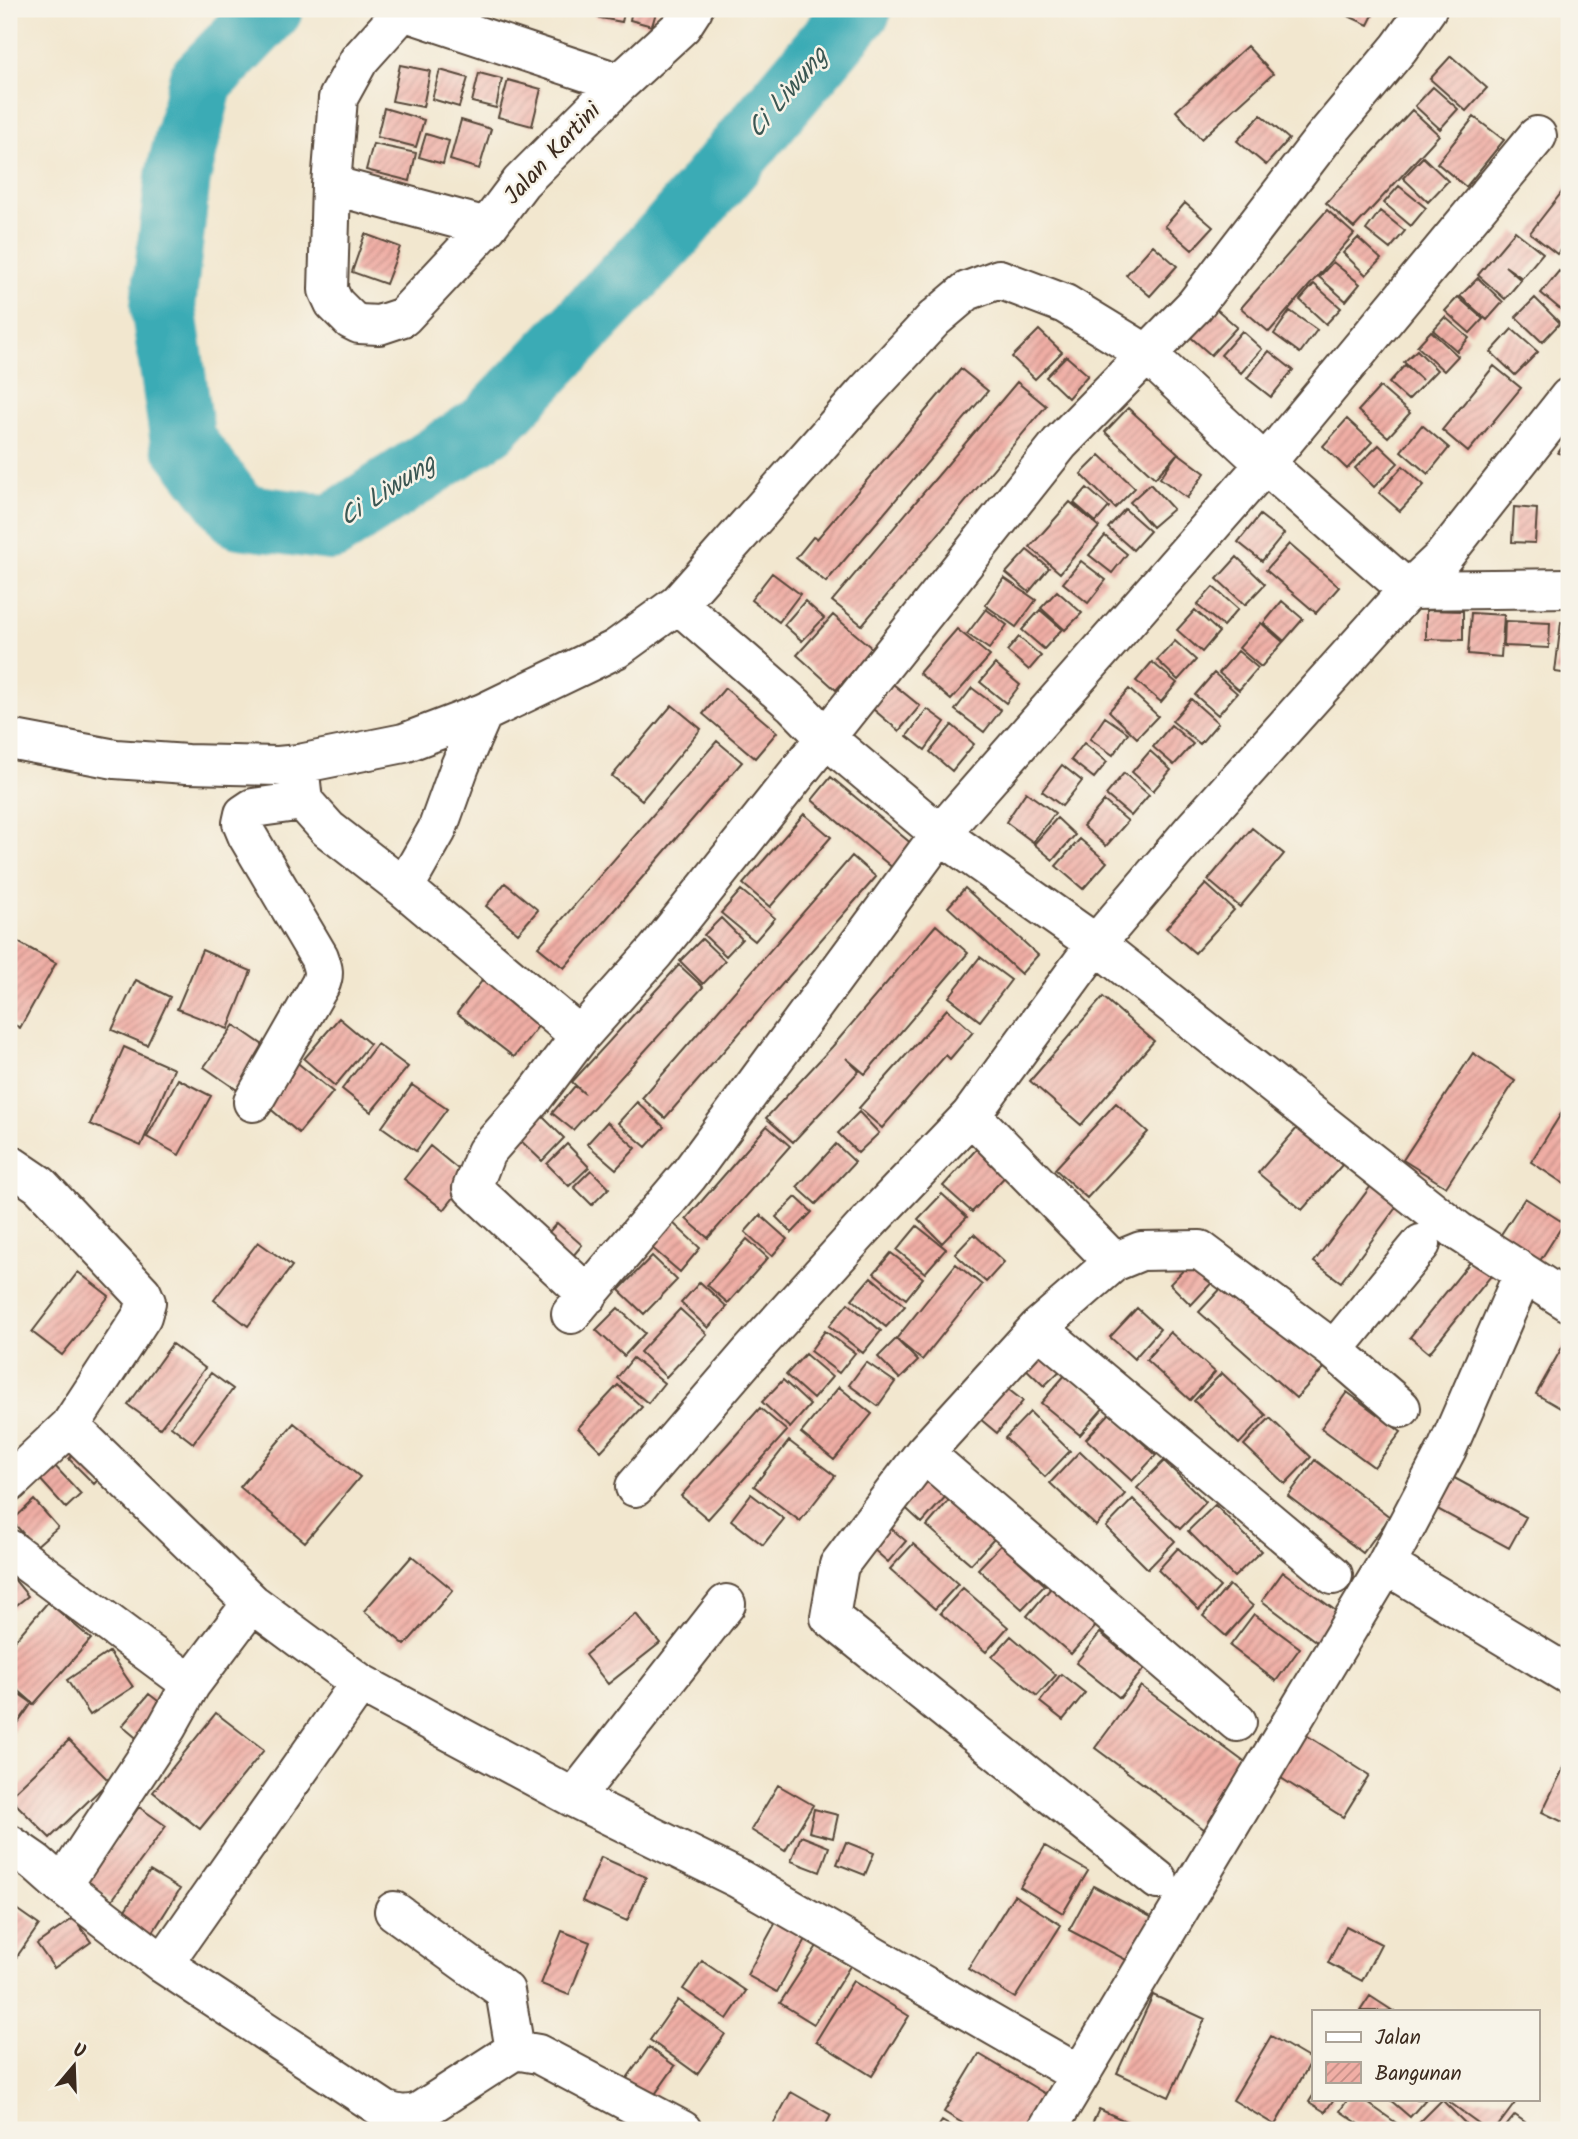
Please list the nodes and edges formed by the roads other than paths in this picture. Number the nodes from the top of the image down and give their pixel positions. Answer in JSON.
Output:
{"nodes":[{"id":1,"x":693,"y":9,"type":"edge"},
{"id":2,"x":1427,"y":9,"type":"edge"},
{"id":3,"x":404,"y":10,"type":"edge"},
{"id":4,"x":620,"y":83,"type":"junction"},
{"id":5,"x":1537,"y":136,"type":"dead end"},
{"id":6,"x":331,"y":185,"type":"junction"},
{"id":7,"x":487,"y":227,"type":"junction"},
{"id":8,"x":1147,"y":354,"type":"junction"},
{"id":9,"x":1569,"y":397,"type":"edge"},
{"id":10,"x":1265,"y":464,"type":"junction"},
{"id":11,"x":1569,"y":589,"type":"edge"},
{"id":12,"x":1408,"y":590,"type":"junction"},
{"id":13,"x":678,"y":604,"type":"junction"},
{"id":14,"x":483,"y":713,"type":"junction"},
{"id":15,"x":9,"y":739,"type":"edge"},
{"id":16,"x":827,"y":739,"type":"junction"},
{"id":17,"x":301,"y":783,"type":"junction"},
{"id":18,"x":940,"y":834,"type":"junction"},
{"id":19,"x":404,"y":888,"type":"junction"},
{"id":20,"x":1096,"y":944,"type":"junction"},
{"id":21,"x":580,"y":1035,"type":"junction"},
{"id":22,"x":253,"y":1102,"type":"dead end"},
{"id":23,"x":971,"y":1115,"type":"junction"},
{"id":24,"x":9,"y":1164,"type":"edge"},
{"id":25,"x":1421,"y":1244,"type":"dead end"},
{"id":26,"x":1114,"y":1262,"type":"junction"},
{"id":27,"x":1522,"y":1274,"type":"junction"},
{"id":28,"x":1569,"y":1302,"type":"edge"},
{"id":29,"x":1038,"y":1328,"type":"junction"},
{"id":30,"x":1334,"y":1350,"type":"junction"},
{"id":31,"x":1401,"y":1408,"type":"dead end"},
{"id":32,"x":70,"y":1426,"type":"junction"},
{"id":33,"x":924,"y":1453,"type":"junction"},
{"id":34,"x":9,"y":1483,"type":"edge"},
{"id":35,"x":635,"y":1487,"type":"dead end"},
{"id":36,"x":9,"y":1549,"type":"edge"},
{"id":37,"x":1386,"y":1565,"type":"junction"},
{"id":38,"x":1333,"y":1575,"type":"dead end"},
{"id":39,"x":252,"y":1603,"type":"junction"},
{"id":40,"x":726,"y":1604,"type":"dead end"},
{"id":41,"x":1569,"y":1675,"type":"edge"},
{"id":42,"x":191,"y":1684,"type":"junction"},
{"id":43,"x":360,"y":1684,"type":"junction"},
{"id":44,"x":1237,"y":1722,"type":"dead end"},
{"id":45,"x":573,"y":1798,"type":"junction"},
{"id":46,"x":9,"y":1844,"type":"edge"},
{"id":47,"x":1158,"y":1880,"type":"dead end"},
{"id":48,"x":62,"y":1886,"type":"junction"},
{"id":49,"x":394,"y":1911,"type":"dead end"},
{"id":50,"x":163,"y":1964,"type":"junction"},
{"id":51,"x":515,"y":2050,"type":"junction"},
{"id":52,"x":1080,"y":2075,"type":"junction"},
{"id":53,"x":682,"y":2130,"type":"edge"},
{"id":54,"x":1047,"y":2130,"type":"edge"}],
"edges":[{"from":1,"to":4,"type":"street","name":"Jalan Kartini"},
{"from":2,"to":8,"type":"street"},
{"from":3,"to":4,"type":"street","name":"Jalan Kartini"},
{"from":3,"to":6,"type":"street","name":"Jalan Kartini"},
{"from":4,"to":7,"type":"street","name":"Jalan Kartini"},
{"from":5,"to":10,"type":"street"},
{"from":6,"to":7,"type":"street","name":"Jalan Kartini"},
{"from":6,"to":7,"type":"street","name":"Jalan Kartini"},
{"from":8,"to":10,"type":"street"},
{"from":8,"to":13,"type":"street"},
{"from":8,"to":16,"type":"street"},
{"from":9,"to":12,"type":"street"},
{"from":10,"to":12,"type":"street"},
{"from":10,"to":18,"type":"street"},
{"from":11,"to":12,"type":"street"},
{"from":12,"to":20,"type":"street"},
{"from":13,"to":14,"type":"street"},
{"from":13,"to":16,"type":"street"},
{"from":14,"to":17,"type":"street"},
{"from":14,"to":19,"type":"street"},
{"from":15,"to":17,"type":"street"},
{"from":16,"to":18,"type":"street"},
{"from":16,"to":21,"type":"street"},
{"from":17,"to":19,"type":"street"},
{"from":17,"to":22,"type":"street"},
{"from":18,"to":20,"type":"street"},
{"from":18,"to":21,"type":"street"},
{"from":19,"to":21,"type":"street"},
{"from":20,"to":23,"type":"street"},
{"from":20,"to":27,"type":"street"},
{"from":23,"to":26,"type":"street"},
{"from":23,"to":35,"type":"street"},
{"from":24,"to":32,"type":"street"},
{"from":25,"to":30,"type":"street"},
{"from":26,"to":29,"type":"street"},
{"from":26,"to":30,"type":"street"},
{"from":27,"to":28,"type":"street"},
{"from":27,"to":37,"type":"street"},
{"from":29,"to":33,"type":"street"},
{"from":29,"to":38,"type":"street"},
{"from":30,"to":31,"type":"street"},
{"from":32,"to":34,"type":"street"},
{"from":32,"to":39,"type":"street"},
{"from":33,"to":44,"type":"street"},
{"from":33,"to":47,"type":"street"},
{"from":36,"to":42,"type":"street"},
{"from":37,"to":41,"type":"street"},
{"from":37,"to":52,"type":"street"},
{"from":39,"to":42,"type":"street"},
{"from":39,"to":43,"type":"street"},
{"from":40,"to":45,"type":"street"},
{"from":42,"to":48,"type":"street"},
{"from":43,"to":45,"type":"street"},
{"from":43,"to":50,"type":"street"},
{"from":45,"to":52,"type":"street"},
{"from":46,"to":48,"type":"street"},
{"from":48,"to":50,"type":"street"},
{"from":49,"to":51,"type":"street"},
{"from":50,"to":51,"type":"street"},
{"from":51,"to":53,"type":"street"},
{"from":52,"to":54,"type":"street"}]}
